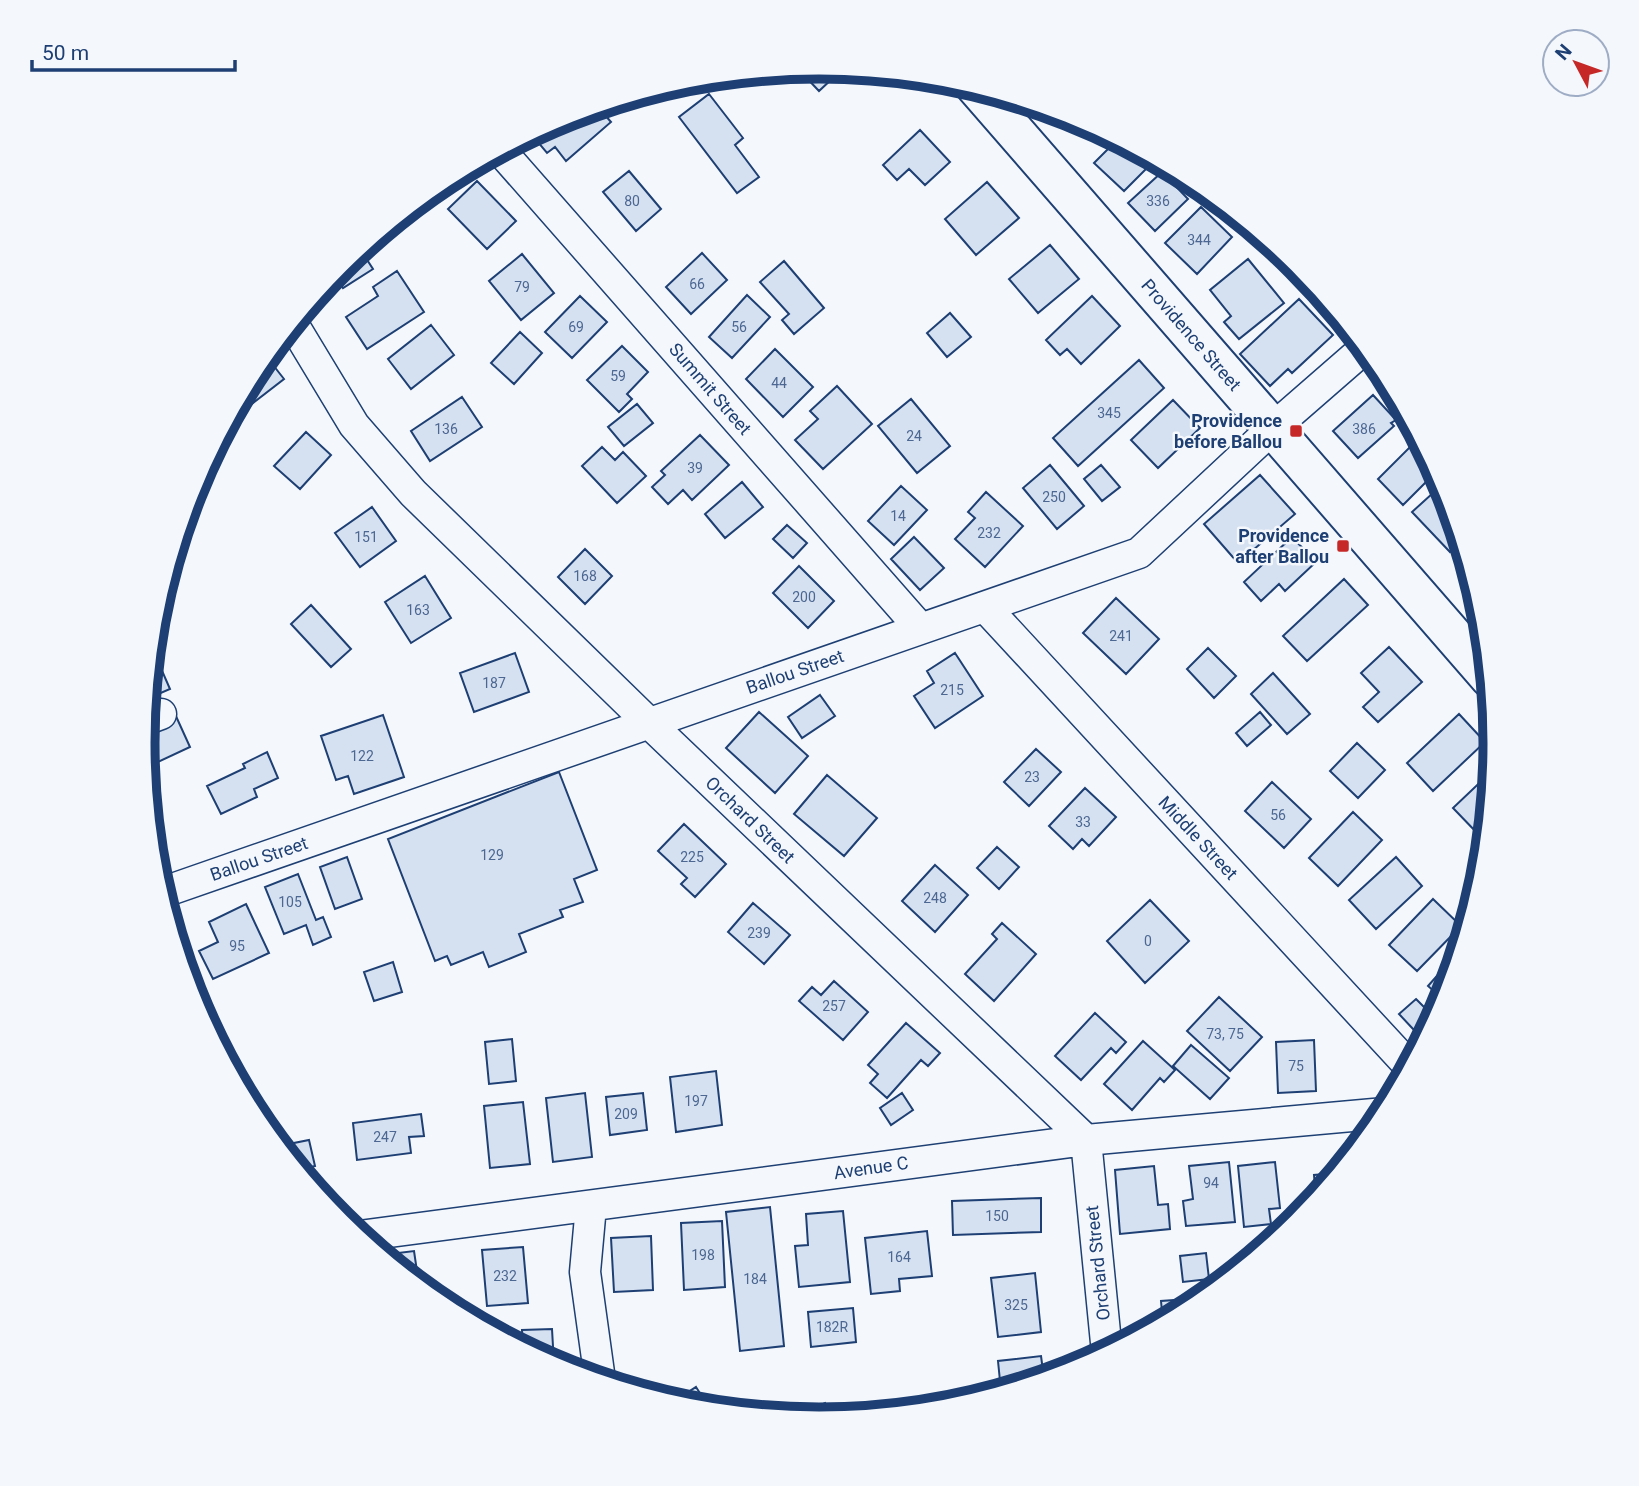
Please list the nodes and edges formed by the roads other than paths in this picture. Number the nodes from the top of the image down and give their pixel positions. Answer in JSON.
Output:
{"nodes":[{"id":1,"x":988,"y":100,"type":"edge"},
{"id":2,"x":507,"y":157,"type":"edge"},
{"id":3,"x":298,"y":333,"type":"edge"},
{"id":4,"x":1357,"y":354,"type":"edge"},
{"id":5,"x":1273,"y":428,"type":"junction"},
{"id":6,"x":986,"y":608,"type":"junction"},
{"id":7,"x":920,"y":628,"type":"junction"},
{"id":8,"x":1479,"y":665,"type":"edge"},
{"id":9,"x":649,"y":723,"type":"junction"},
{"id":10,"x":172,"y":890,"type":"edge"},
{"id":11,"x":1403,"y":1060,"type":"edge"},
{"id":12,"x":1370,"y":1115,"type":"edge"},
{"id":13,"x":1086,"y":1140,"type":"junction"},
{"id":14,"x":591,"y":1206,"type":"junction"},
{"id":15,"x":373,"y":1234,"type":"edge"},
{"id":16,"x":1106,"y":1342,"type":"edge"},
{"id":17,"x":599,"y":1369,"type":"edge"}],
"edges":[{"from":1,"to":5,"type":"main road","name":"Providence Street"},
{"from":2,"to":7,"type":"street","name":"Summit Street"},
{"from":3,"to":9,"type":"street","name":"Orchard Street"},
{"from":4,"to":5,"type":"street","name":"Ballou Street"},
{"from":5,"to":6,"type":"street","name":"Ballou Street"},
{"from":5,"to":8,"type":"main road","name":"Providence Street"},
{"from":6,"to":7,"type":"street","name":"Ballou Street"},
{"from":6,"to":11,"type":"street","name":"Middle Street"},
{"from":7,"to":9,"type":"street","name":"Ballou Street"},
{"from":9,"to":10,"type":"street","name":"Ballou Street"},
{"from":9,"to":13,"type":"street","name":"Orchard Street"},
{"from":12,"to":13,"type":"street","name":"Avenue C"},
{"from":13,"to":14,"type":"street","name":"Avenue C"},
{"from":13,"to":16,"type":"street","name":"Orchard Street"},
{"from":14,"to":15,"type":"street","name":"Avenue C"},
{"from":14,"to":17,"type":"street"}]}
